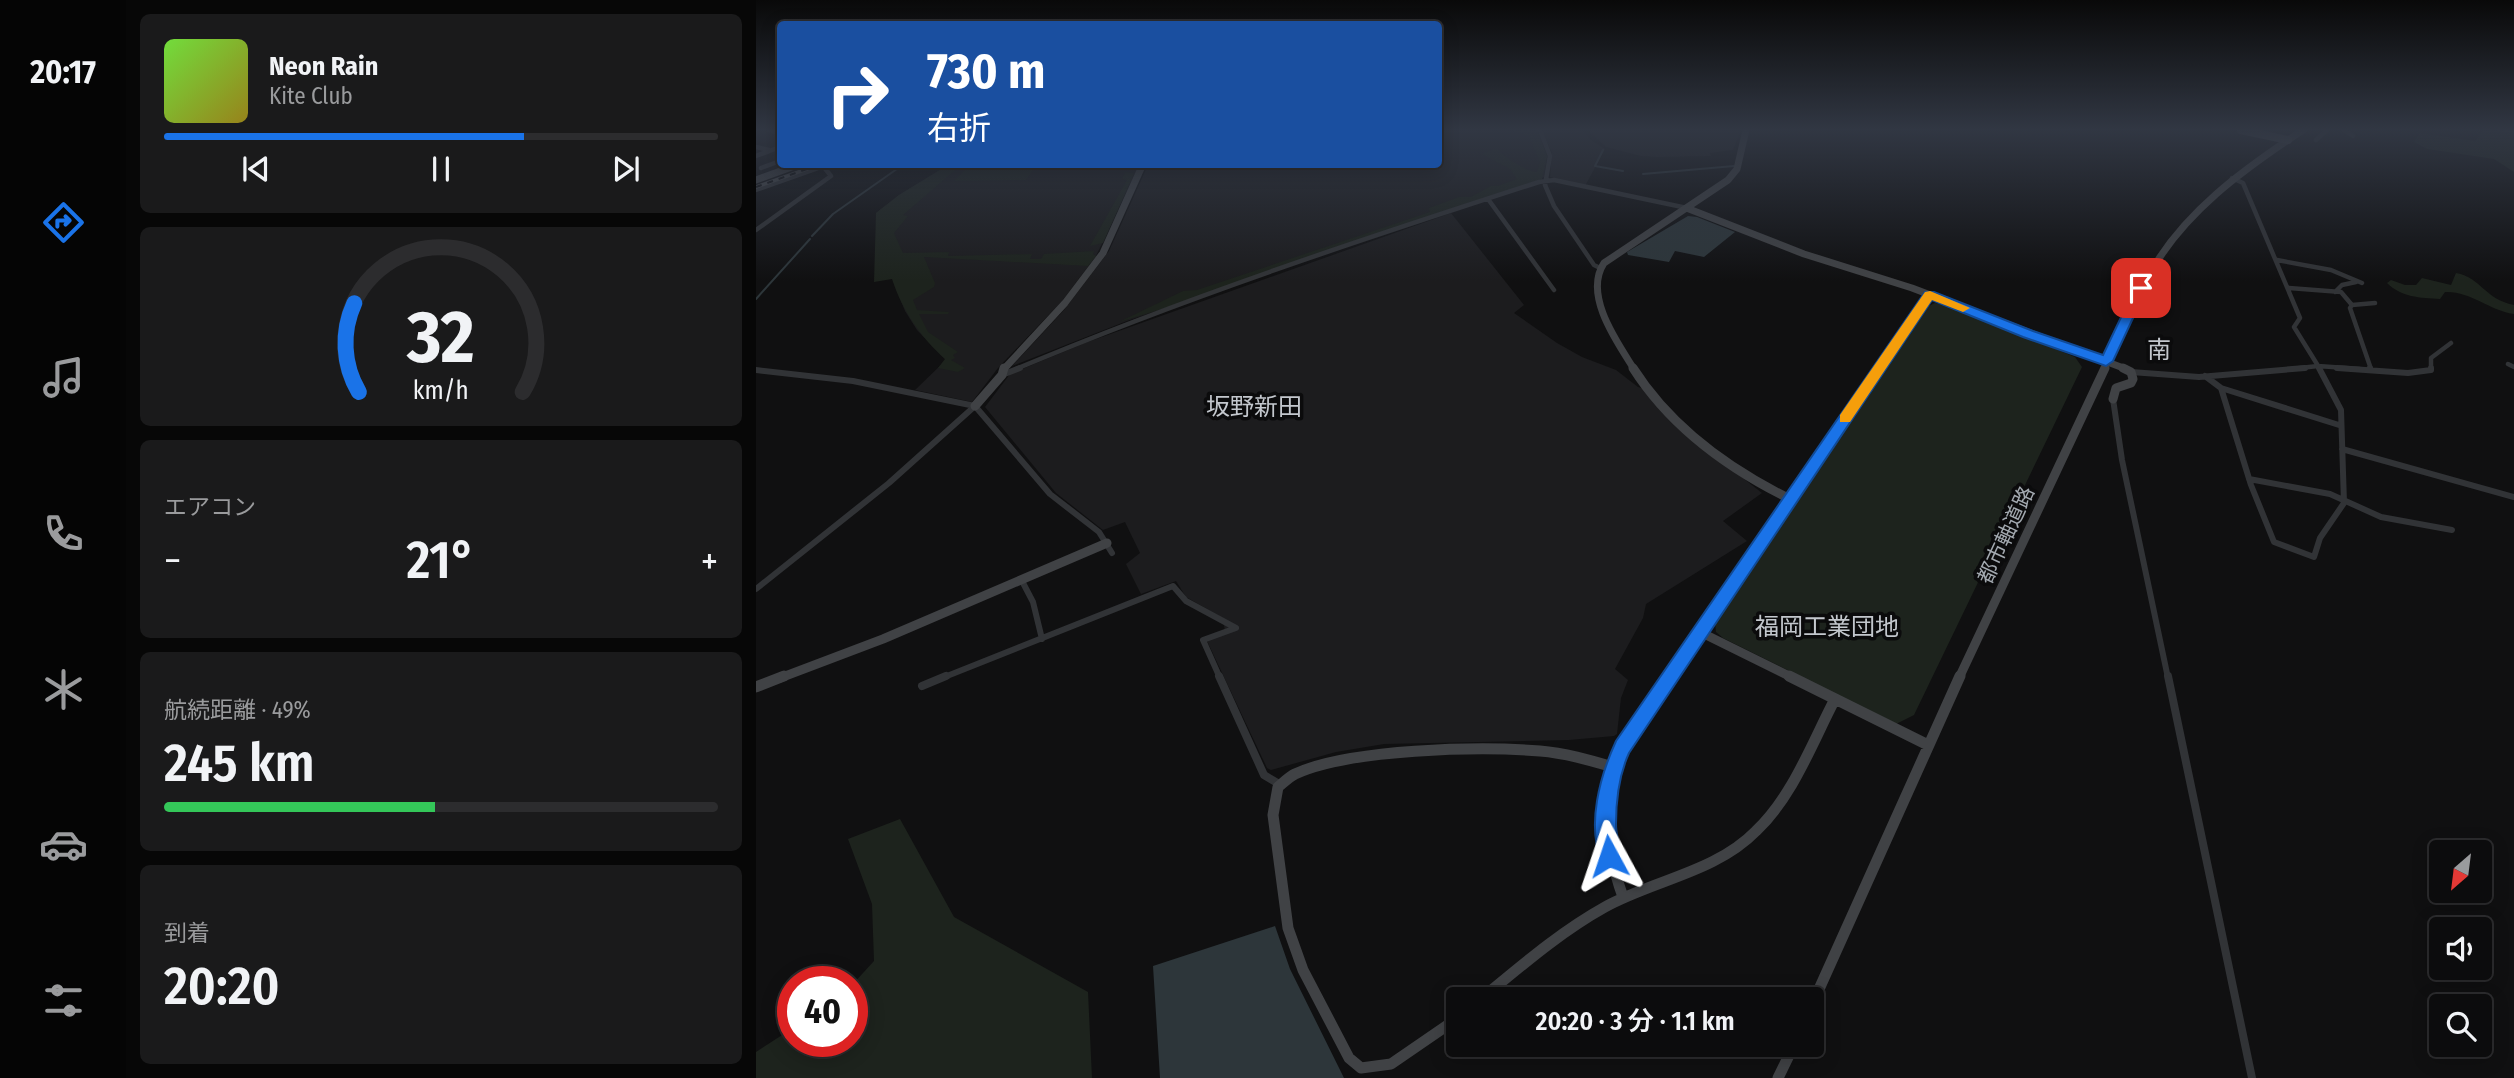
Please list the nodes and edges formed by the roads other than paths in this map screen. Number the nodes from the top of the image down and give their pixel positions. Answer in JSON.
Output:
{"nodes":[{"id":1,"x":783,"y":180,"type":"edge"},
{"id":2,"x":825,"y":180,"type":"edge"},
{"id":3,"x":1136,"y":180,"type":"edge"},
{"id":4,"x":1546,"y":180,"type":"joint"},
{"id":5,"x":1548,"y":180,"type":"edge"},
{"id":6,"x":1725,"y":180,"type":"edge"},
{"id":7,"x":2230,"y":180,"type":"edge"},
{"id":8,"x":2238,"y":180,"type":"edge"},
{"id":9,"x":756,"y":190,"type":"edge"},
{"id":10,"x":1488,"y":199,"type":"junction"},
{"id":11,"x":1689,"y":209,"type":"junction"},
{"id":12,"x":756,"y":230,"type":"edge"},
{"id":13,"x":2277,"y":260,"type":"junction"},
{"id":14,"x":1600,"y":268,"type":"junction"},
{"id":15,"x":2289,"y":288,"type":"junction"},
{"id":16,"x":1554,"y":290,"type":"dead end"},
{"id":17,"x":2335,"y":292,"type":"junction"},
{"id":18,"x":1930,"y":295,"type":"junction"},
{"id":19,"x":2375,"y":303,"type":"dead end"},
{"id":20,"x":2352,"y":304,"type":"junction"},
{"id":21,"x":2451,"y":343,"type":"dead end"},
{"id":22,"x":2106,"y":361,"type":"junction"},
{"id":23,"x":2318,"y":366,"type":"junction"},
{"id":24,"x":756,"y":370,"type":"edge"},
{"id":25,"x":2371,"y":370,"type":"junction"},
{"id":26,"x":2131,"y":372,"type":"junction"},
{"id":27,"x":1002,"y":375,"type":"junction"},
{"id":28,"x":2206,"y":376,"type":"junction"},
{"id":29,"x":2221,"y":388,"type":"junction"},
{"id":30,"x":2113,"y":399,"type":"joint"},
{"id":31,"x":975,"y":406,"type":"junction"},
{"id":32,"x":2339,"y":425,"type":"junction"},
{"id":33,"x":2342,"y":449,"type":"junction"},
{"id":34,"x":2249,"y":479,"type":"junction"},
{"id":35,"x":2514,"y":497,"type":"edge"},
{"id":36,"x":1790,"y":499,"type":"junction"},
{"id":37,"x":2344,"y":499,"type":"junction"},
{"id":38,"x":2452,"y":530,"type":"dead end"},
{"id":39,"x":1110,"y":548,"type":"joint"},
{"id":40,"x":1022,"y":581,"type":"junction"},
{"id":41,"x":756,"y":589,"type":"edge"},
{"id":42,"x":1700,"y":632,"type":"junction"},
{"id":43,"x":1042,"y":639,"type":"junction"},
{"id":44,"x":922,"y":686,"type":"dead end"},
{"id":45,"x":756,"y":687,"type":"edge"},
{"id":46,"x":1835,"y":699,"type":"junction"},
{"id":47,"x":1928,"y":745,"type":"junction"},
{"id":48,"x":1613,"y":767,"type":"junction"},
{"id":49,"x":1279,"y":784,"type":"junction"},
{"id":50,"x":1623,"y":897,"type":"junction"},
{"id":51,"x":1496,"y":987,"type":"edge"},
{"id":52,"x":1820,"y":987,"type":"edge"},
{"id":53,"x":1446,"y":1026,"type":"edge"},
{"id":54,"x":1789,"y":1057,"type":"edge"},
{"id":55,"x":1779,"y":1078,"type":"edge"},
{"id":56,"x":2252,"y":1078,"type":"edge"}],
"edges":[{"from":1,"to":9,"type":"street"},
{"from":2,"to":12,"type":"street"},
{"from":3,"to":27,"type":"street"},
{"from":4,"to":10,"type":"street"},
{"from":4,"to":14,"type":"street"},
{"from":5,"to":11,"type":"street"},
{"from":6,"to":11,"type":"street"},
{"from":7,"to":22,"type":"street","name":"都市軸道路"},
{"from":8,"to":13,"type":"street"},
{"from":10,"to":16,"type":"street"},
{"from":10,"to":27,"type":"street"},
{"from":11,"to":14,"type":"street"},
{"from":11,"to":18,"type":"street"},
{"from":13,"to":15,"type":"street"},
{"from":13,"to":17,"type":"street"},
{"from":14,"to":36,"type":"street"},
{"from":15,"to":17,"type":"street"},
{"from":15,"to":23,"type":"street"},
{"from":17,"to":20,"type":"street"},
{"from":18,"to":22,"type":"street"},
{"from":18,"to":36,"type":"street"},
{"from":19,"to":20,"type":"street"},
{"from":20,"to":25,"type":"street"},
{"from":21,"to":25,"type":"street"},
{"from":22,"to":26,"type":"street"},
{"from":22,"to":47,"type":"street","name":"都市軸道路"},
{"from":23,"to":25,"type":"street"},
{"from":23,"to":28,"type":"street"},
{"from":23,"to":32,"type":"street"},
{"from":24,"to":31,"type":"street"},
{"from":26,"to":28,"type":"street"},
{"from":26,"to":30,"type":"street"},
{"from":27,"to":31,"type":"street"},
{"from":28,"to":29,"type":"street"},
{"from":29,"to":32,"type":"street"},
{"from":29,"to":34,"type":"street"},
{"from":30,"to":56,"type":"street"},
{"from":31,"to":39,"type":"street"},
{"from":31,"to":41,"type":"street"},
{"from":32,"to":33,"type":"street"},
{"from":33,"to":35,"type":"street"},
{"from":33,"to":37,"type":"street"},
{"from":34,"to":37,"type":"street"},
{"from":34,"to":37,"type":"street"},
{"from":36,"to":42,"type":"street"},
{"from":37,"to":38,"type":"street"},
{"from":39,"to":40,"type":"street"},
{"from":40,"to":43,"type":"street"},
{"from":40,"to":45,"type":"street"},
{"from":42,"to":46,"type":"street"},
{"from":42,"to":48,"type":"street"},
{"from":43,"to":44,"type":"street"},
{"from":43,"to":49,"type":"street"},
{"from":46,"to":47,"type":"street"},
{"from":46,"to":50,"type":"street"},
{"from":47,"to":52,"type":"street","name":"都市軸道路"},
{"from":48,"to":49,"type":"street"},
{"from":48,"to":50,"type":"street"},
{"from":49,"to":53,"type":"street"},
{"from":50,"to":51,"type":"street"},
{"from":54,"to":55,"type":"street"}]}
